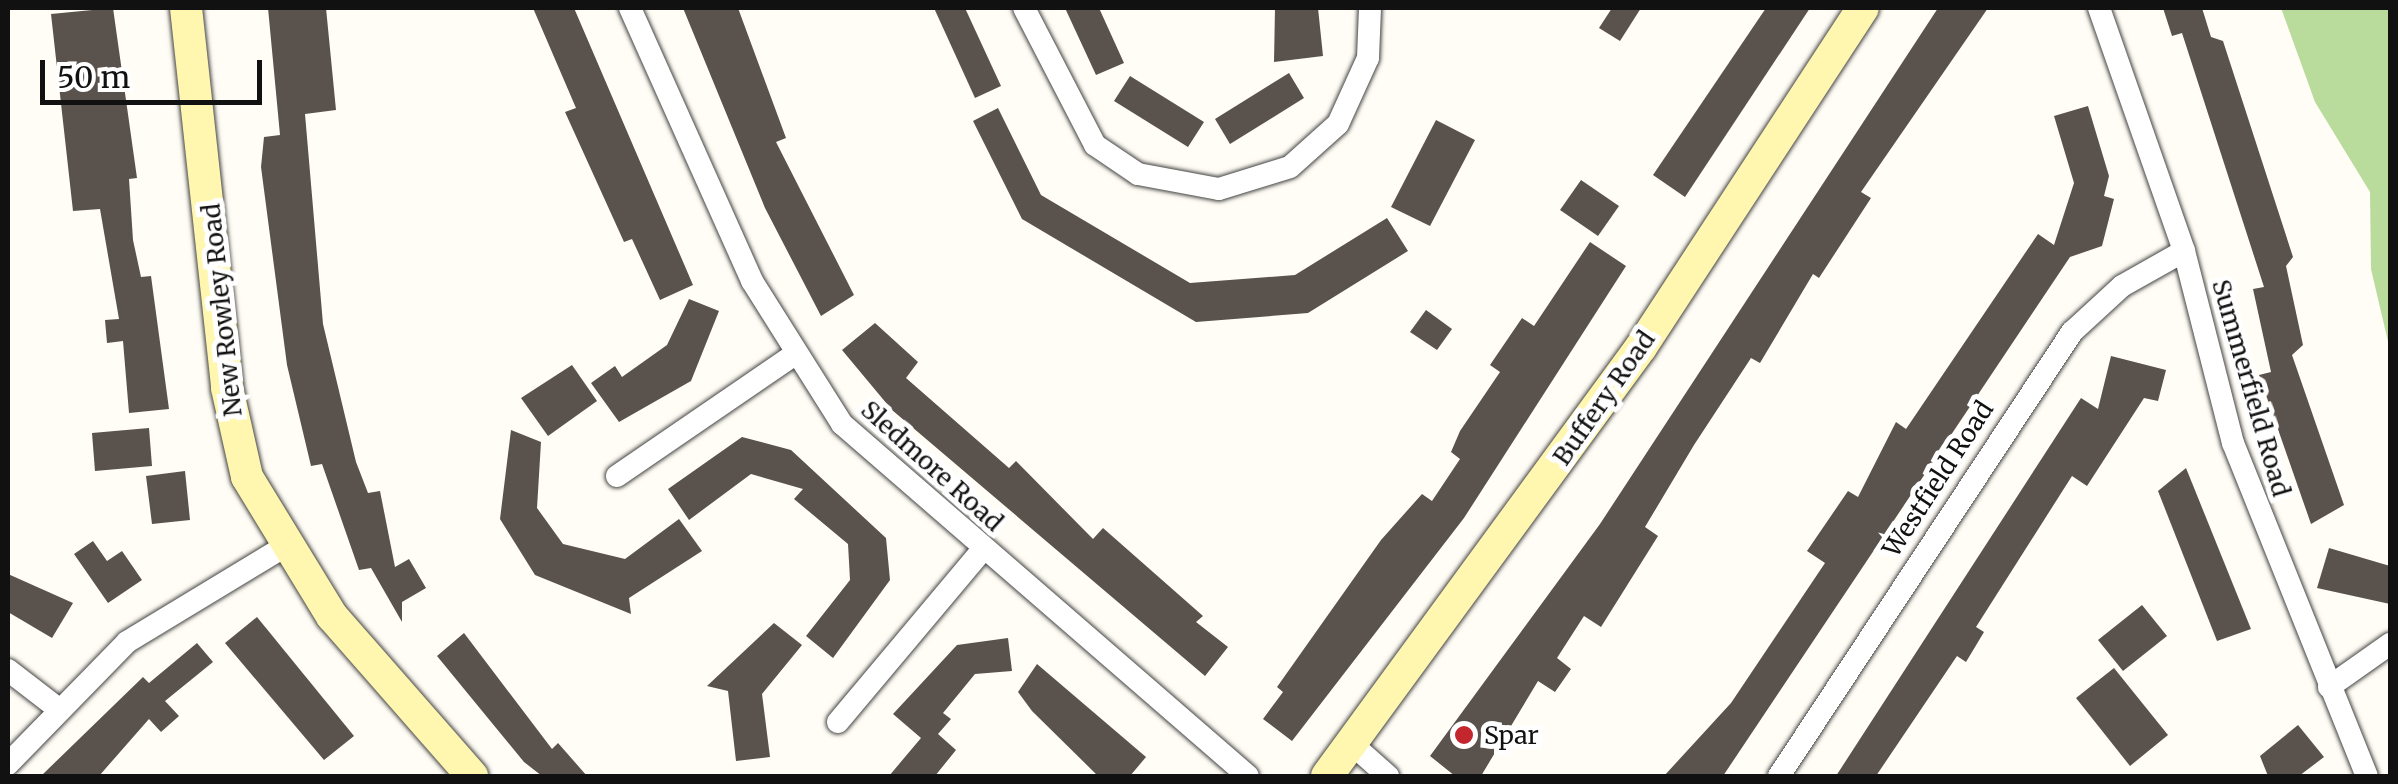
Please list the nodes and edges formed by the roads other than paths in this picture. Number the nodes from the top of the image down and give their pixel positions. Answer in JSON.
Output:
{"nodes":[{"id":1,"x":186,"y":8,"type":"edge"},
{"id":2,"x":630,"y":8,"type":"edge"},
{"id":3,"x":1024,"y":8,"type":"edge"},
{"id":4,"x":1370,"y":8,"type":"edge"},
{"id":5,"x":1863,"y":8,"type":"edge"},
{"id":6,"x":2099,"y":8,"type":"edge"},
{"id":7,"x":2184,"y":251,"type":"junction"},
{"id":8,"x":795,"y":354,"type":"junction"},
{"id":9,"x":616,"y":476,"type":"dead end"},
{"id":10,"x":287,"y":545,"type":"junction"},
{"id":11,"x":983,"y":549,"type":"junction"},
{"id":12,"x":2390,"y":644,"type":"edge"},
{"id":13,"x":8,"y":670,"type":"edge"},
{"id":14,"x":2330,"y":686,"type":"junction"},
{"id":15,"x":56,"y":707,"type":"junction"},
{"id":16,"x":838,"y":722,"type":"dead end"},
{"id":17,"x":1353,"y":746,"type":"junction"},
{"id":18,"x":8,"y":764,"type":"edge"},
{"id":19,"x":472,"y":776,"type":"edge"},
{"id":20,"x":1248,"y":776,"type":"edge"},
{"id":21,"x":1327,"y":776,"type":"edge"},
{"id":22,"x":1388,"y":776,"type":"edge"},
{"id":23,"x":1779,"y":776,"type":"edge"},
{"id":24,"x":2367,"y":776,"type":"edge"}],
"edges":[{"from":1,"to":10,"type":"street","name":"New Rowley Road"},
{"from":2,"to":8,"type":"street","name":"Sledmore Road"},
{"from":3,"to":4,"type":"street"},
{"from":5,"to":17,"type":"street","name":"Buffery Road"},
{"from":6,"to":7,"type":"street","name":"Summerfield Road"},
{"from":7,"to":14,"type":"street","name":"Summerfield Road"},
{"from":7,"to":23,"type":"street","name":"Westfield Road"},
{"from":8,"to":9,"type":"street"},
{"from":8,"to":11,"type":"street","name":"Sledmore Road"},
{"from":10,"to":15,"type":"street"},
{"from":10,"to":19,"type":"street","name":"New Rowley Road"},
{"from":11,"to":16,"type":"street"},
{"from":11,"to":20,"type":"street","name":"Sledmore Road"},
{"from":12,"to":14,"type":"street"},
{"from":13,"to":15,"type":"street"},
{"from":14,"to":24,"type":"street","name":"Summerfield Road"},
{"from":15,"to":18,"type":"street"},
{"from":17,"to":21,"type":"street","name":"Buffery Road"},
{"from":17,"to":22,"type":"street"}]}
